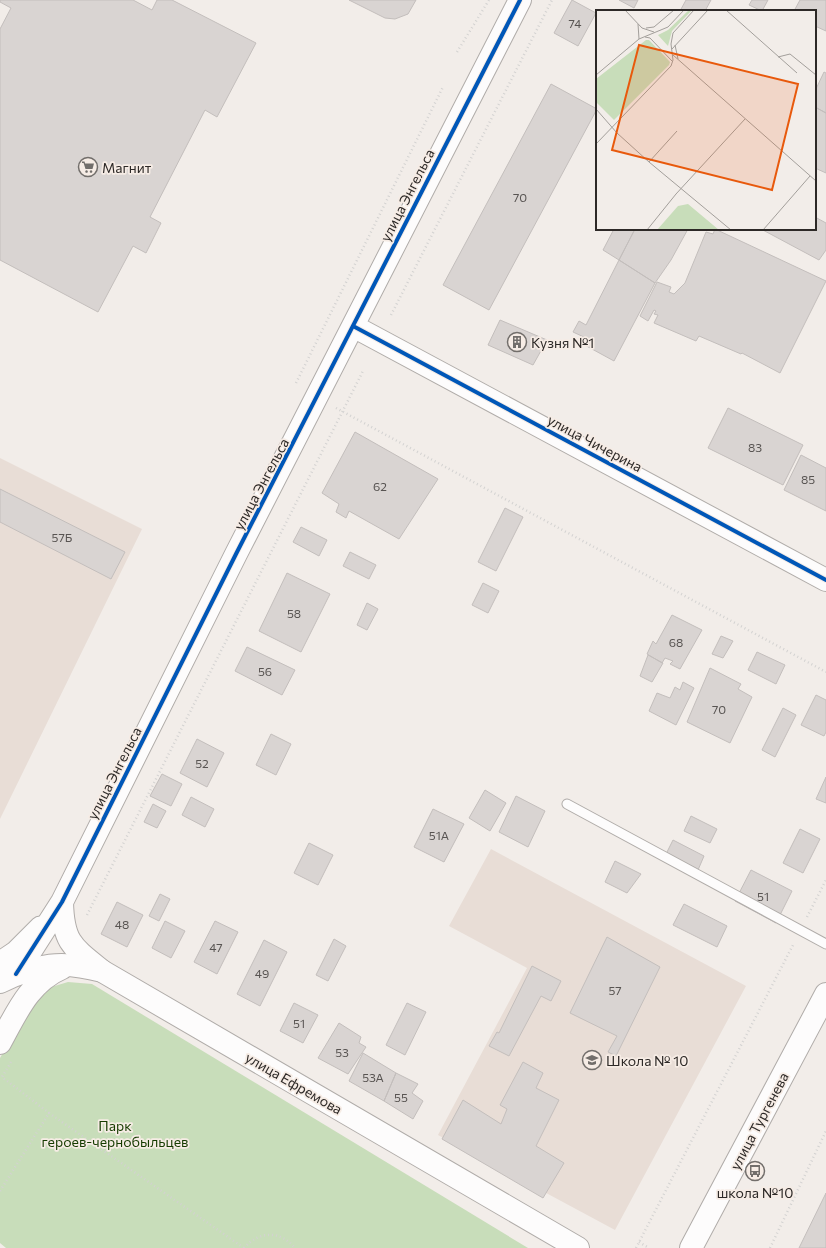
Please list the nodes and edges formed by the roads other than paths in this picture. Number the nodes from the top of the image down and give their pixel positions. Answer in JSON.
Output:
{"nodes":[{"id":1,"x":520,"y":0,"type":"edge"},
{"id":2,"x":353,"y":326,"type":"junction"},
{"id":3,"x":826,"y":580,"type":"edge"},
{"id":4,"x":567,"y":804,"type":"dead end"},
{"id":5,"x":62,"y":902,"type":"junction"},
{"id":6,"x":826,"y":944,"type":"edge"},
{"id":7,"x":72,"y":964,"type":"junction"},
{"id":8,"x":102,"y":972,"type":"junction"},
{"id":9,"x":5,"y":973,"type":"edge"},
{"id":10,"x":826,"y":994,"type":"edge"},
{"id":11,"x":7,"y":1050,"type":"edge"},
{"id":12,"x":578,"y":1248,"type":"edge"},
{"id":13,"x":691,"y":1248,"type":"edge"}],
"edges":[{"from":1,"to":2,"type":"street","name":"улица Энгельса"},
{"from":2,"to":3,"type":"street","name":"улица Чичерина"},
{"from":2,"to":5,"type":"street","name":"улица Энгельса"},
{"from":4,"to":6,"type":"lane"},
{"from":5,"to":8,"type":"street"},
{"from":5,"to":9,"type":"street","name":"улица Энгельса"},
{"from":7,"to":8,"type":"street","name":"улица Ефремова"},
{"from":7,"to":9,"type":"street","name":"улица Ефремова"},
{"from":7,"to":11,"type":"street"},
{"from":8,"to":12,"type":"street","name":"улица Ефремова"},
{"from":10,"to":13,"type":"street","name":"улица Тургенева"}]}
